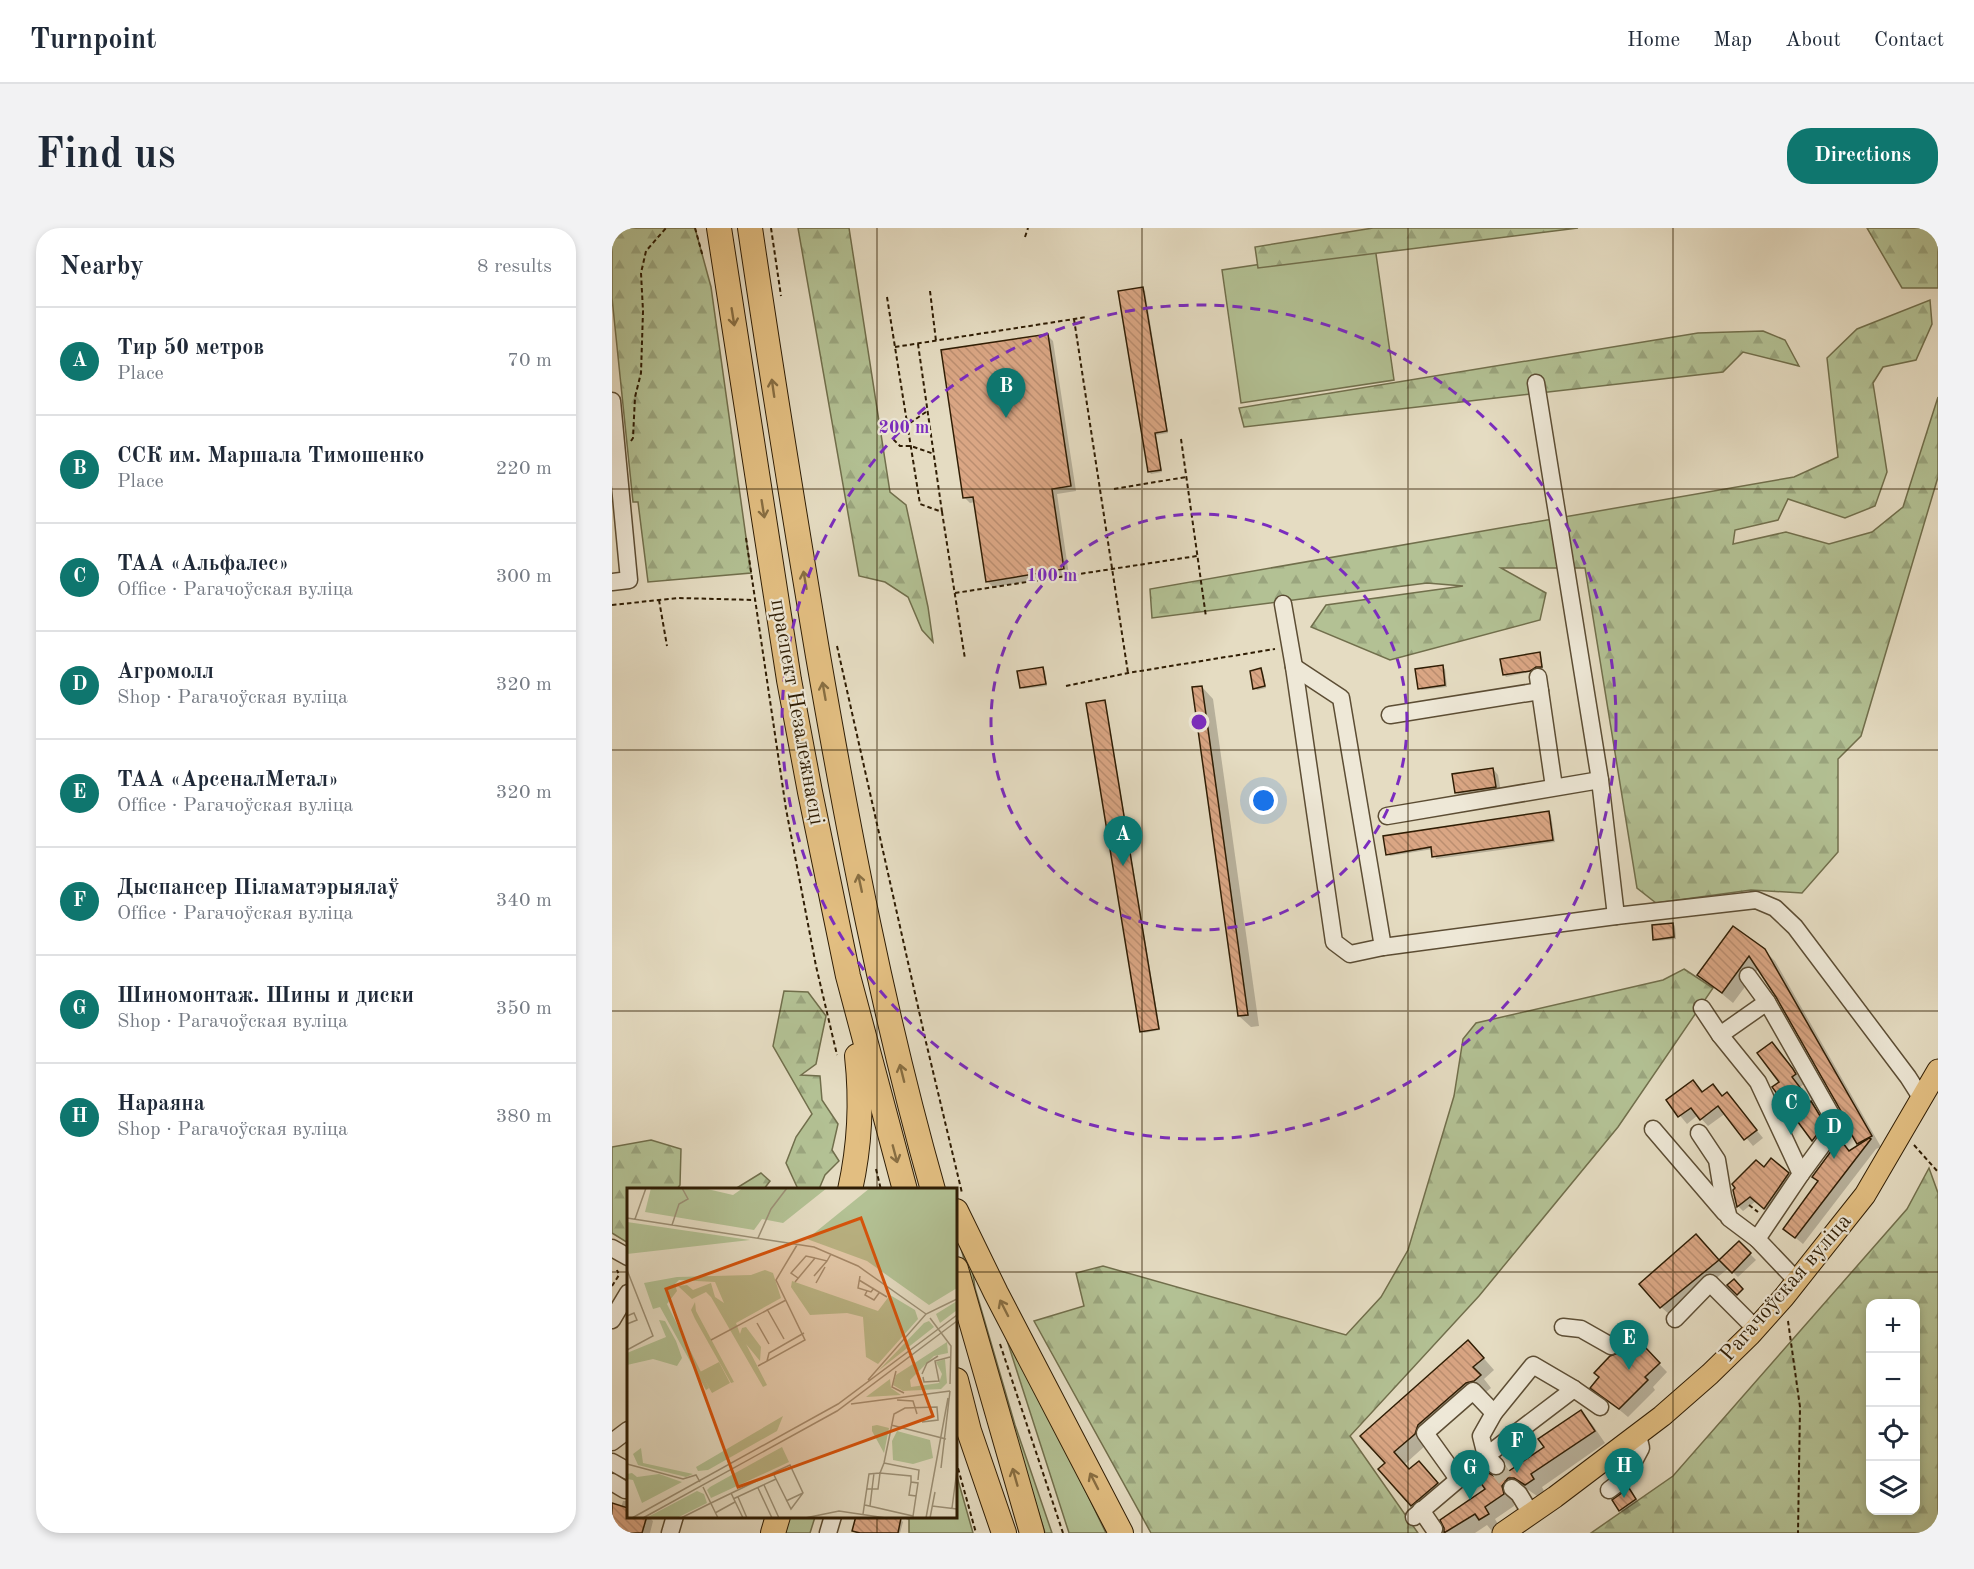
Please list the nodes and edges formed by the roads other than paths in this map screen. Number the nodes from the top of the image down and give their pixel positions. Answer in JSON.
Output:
{"nodes":[{"id":1,"x":719,"y":228,"type":"edge"},
{"id":2,"x":750,"y":228,"type":"edge"},
{"id":3,"x":1536,"y":383,"type":"dead end"},
{"id":4,"x":612,"y":401,"type":"edge"},
{"id":5,"x":615,"y":461,"type":"edge"},
{"id":6,"x":612,"y":582,"type":"edge"},
{"id":7,"x":1283,"y":604,"type":"dead end"},
{"id":8,"x":1294,"y":667,"type":"junction"},
{"id":9,"x":1390,"y":715,"type":"dead end"},
{"id":10,"x":1600,"y":780,"type":"junction"},
{"id":11,"x":1554,"y":787,"type":"junction"},
{"id":12,"x":1387,"y":816,"type":"dead end"},
{"id":13,"x":1616,"y":916,"type":"junction"},
{"id":14,"x":1383,"y":947,"type":"junction"},
{"id":15,"x":848,"y":976,"type":"junction"},
{"id":16,"x":1748,"y":976,"type":"dead end"},
{"id":17,"x":1767,"y":1002,"type":"junction"},
{"id":18,"x":1702,"y":1008,"type":"dead end"},
{"id":19,"x":1720,"y":1035,"type":"junction"},
{"id":20,"x":1938,"y":1070,"type":"edge"},
{"id":21,"x":1922,"y":1099,"type":"junction"},
{"id":22,"x":1653,"y":1129,"type":"dead end"},
{"id":23,"x":916,"y":1130,"type":"junction"},
{"id":24,"x":1699,"y":1133,"type":"dead end"},
{"id":25,"x":1801,"y":1174,"type":"junction"},
{"id":26,"x":850,"y":1188,"type":"edge"},
{"id":27,"x":904,"y":1188,"type":"edge"},
{"id":28,"x":932,"y":1188,"type":"edge"},
{"id":29,"x":949,"y":1188,"type":"edge"},
{"id":30,"x":957,"y":1203,"type":"edge"},
{"id":31,"x":1729,"y":1218,"type":"junction"},
{"id":32,"x":1757,"y":1239,"type":"junction"},
{"id":33,"x":612,"y":1248,"type":"edge"},
{"id":34,"x":622,"y":1261,"type":"edge"},
{"id":35,"x":957,"y":1272,"type":"edge"},
{"id":36,"x":1790,"y":1289,"type":"junction"},
{"id":37,"x":627,"y":1295,"type":"edge"},
{"id":38,"x":1675,"y":1319,"type":"dead end"},
{"id":39,"x":612,"y":1320,"type":"edge"},
{"id":40,"x":1563,"y":1327,"type":"dead end"},
{"id":41,"x":1756,"y":1329,"type":"junction"},
{"id":42,"x":1611,"y":1346,"type":"dead end"},
{"id":43,"x":957,"y":1387,"type":"edge"},
{"id":44,"x":1574,"y":1389,"type":"junction"},
{"id":45,"x":1600,"y":1407,"type":"dead end"},
{"id":46,"x":1494,"y":1413,"type":"junction"},
{"id":47,"x":962,"y":1421,"type":"edge"},
{"id":48,"x":627,"y":1431,"type":"edge"},
{"id":49,"x":1638,"y":1435,"type":"junction"},
{"id":50,"x":627,"y":1441,"type":"edge"},
{"id":51,"x":612,"y":1443,"type":"edge"},
{"id":52,"x":1491,"y":1461,"type":"junction"},
{"id":53,"x":612,"y":1462,"type":"edge"},
{"id":54,"x":627,"y":1470,"type":"edge"},
{"id":55,"x":1458,"y":1479,"type":"junction"},
{"id":56,"x":1512,"y":1488,"type":"tunnel mouth"},
{"id":57,"x":1609,"y":1490,"type":"dead end"},
{"id":58,"x":1531,"y":1514,"type":"junction"},
{"id":59,"x":674,"y":1518,"type":"edge"},
{"id":60,"x":760,"y":1518,"type":"edge"},
{"id":61,"x":777,"y":1518,"type":"edge"},
{"id":62,"x":832,"y":1518,"type":"edge"},
{"id":63,"x":1434,"y":1529,"type":"dead end"},
{"id":64,"x":670,"y":1533,"type":"edge"},
{"id":65,"x":756,"y":1533,"type":"edge"},
{"id":66,"x":773,"y":1533,"type":"edge"},
{"id":67,"x":828,"y":1533,"type":"edge"},
{"id":68,"x":1004,"y":1533,"type":"edge"},
{"id":69,"x":1032,"y":1533,"type":"edge"},
{"id":70,"x":1121,"y":1533,"type":"edge"},
{"id":71,"x":1503,"y":1533,"type":"edge"}],
"edges":[{"from":1,"to":15,"type":"highway","name":"праспект Незалежнасці","one_way":true},
{"from":23,"to":2,"type":"highway","name":"праспект Незалежнасці","one_way":true},
{"from":3,"to":10,"type":"street"},
{"from":4,"to":5,"type":"street"},
{"from":5,"to":6,"type":"street"},
{"from":7,"to":8,"type":"street"},
{"from":8,"to":14,"type":"street"},
{"from":8,"to":14,"type":"street"},
{"from":9,"to":11,"type":"street"},
{"from":10,"to":11,"type":"street"},
{"from":10,"to":13,"type":"street"},
{"from":11,"to":12,"type":"street"},
{"from":13,"to":14,"type":"street"},
{"from":13,"to":21,"type":"street"},
{"from":15,"to":26,"type":"highway"},
{"from":15,"to":27,"type":"highway","name":"праспект Незалежнасці","one_way":true},
{"from":16,"to":17,"type":"street"},
{"from":17,"to":19,"type":"street"},
{"from":17,"to":25,"type":"street"},
{"from":18,"to":19,"type":"street"},
{"from":19,"to":25,"type":"street"},
{"from":20,"to":21,"type":"main road","name":"Рагачоўская вуліца"},
{"from":21,"to":36,"type":"main road","name":"Рагачоўская вуліца"},
{"from":22,"to":31,"type":"street"},
{"from":23,"to":28,"type":"highway","name":"праспект Незалежнасці"},
{"from":23,"to":29,"type":"highway"},
{"from":24,"to":31,"type":"street"},
{"from":25,"to":32,"type":"street"},
{"from":70,"to":30,"type":"highway","one_way":true},
{"from":31,"to":32,"type":"street"},
{"from":32,"to":36,"type":"street"},
{"from":33,"to":34,"type":"street"},
{"from":69,"to":35,"type":"highway","one_way":true},
{"from":36,"to":41,"type":"main road","name":"Рагачоўская вуліца"},
{"from":37,"to":39,"type":"street"},
{"from":38,"to":41,"type":"street"},
{"from":40,"to":42,"type":"street"},
{"from":41,"to":49,"type":"main road","name":"Рагачоўская вуліца"},
{"from":43,"to":47,"type":"highway"},
{"from":44,"to":45,"type":"street"},
{"from":44,"to":46,"type":"street"},
{"from":44,"to":52,"type":"street"},
{"from":46,"to":52,"type":"street"},
{"from":46,"to":55,"type":"street"},
{"from":47,"to":68,"type":"highway"},
{"from":48,"to":51,"type":"street"},
{"from":49,"to":57,"type":"street"},
{"from":49,"to":58,"type":"main road","name":"Рагачоўская вуліца"},
{"from":50,"to":51,"type":"street"},
{"from":52,"to":55,"type":"street"},
{"from":53,"to":54,"type":"street"},
{"from":55,"to":63,"type":"street"},
{"from":56,"to":58,"type":"street"},
{"from":58,"to":71,"type":"main road","name":"Рагачоўская вуліца"},
{"from":59,"to":64,"type":"street"},
{"from":60,"to":65,"type":"highway"},
{"from":61,"to":66,"type":"highway"},
{"from":62,"to":67,"type":"street"}]}
